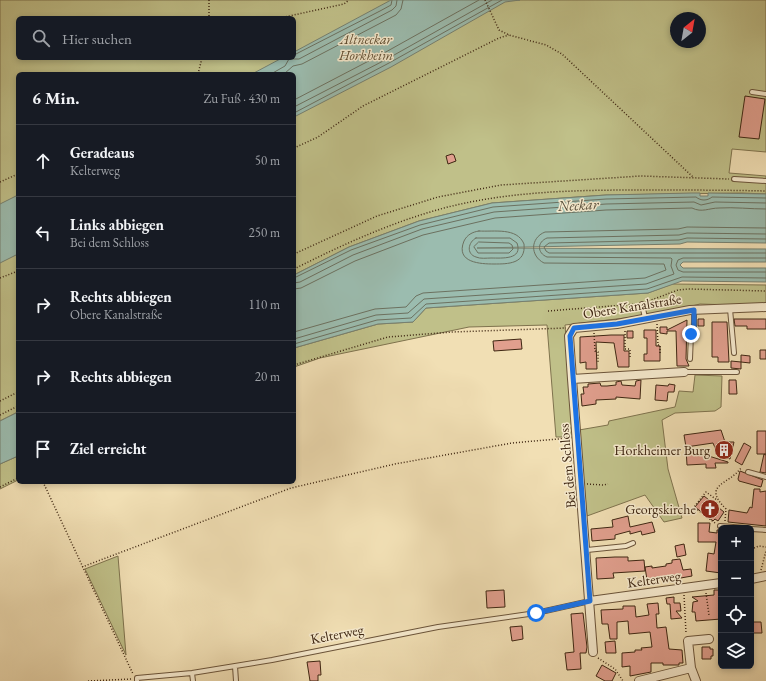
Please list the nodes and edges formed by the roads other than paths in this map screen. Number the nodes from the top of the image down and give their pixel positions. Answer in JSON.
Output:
{"nodes":[{"id":1,"x":752,"y":92,"type":"dead end"},
{"id":2,"x":766,"y":94,"type":"edge"},
{"id":3,"x":734,"y":179,"type":"road end"},
{"id":4,"x":766,"y":181,"type":"edge"},
{"id":5,"x":642,"y":304,"type":"road end"},
{"id":6,"x":766,"y":307,"type":"edge"},
{"id":7,"x":730,"y":308,"type":"junction"},
{"id":8,"x":694,"y":310,"type":"junction"},
{"id":9,"x":645,"y":318,"type":"junction"},
{"id":10,"x":574,"y":328,"type":"joint"},
{"id":11,"x":734,"y":353,"type":"dead end"},
{"id":12,"x":690,"y":359,"type":"dead end"},
{"id":13,"x":684,"y":372,"type":"joint"},
{"id":14,"x":737,"y":372,"type":"dead end"},
{"id":15,"x":572,"y":380,"type":"junction"},
{"id":16,"x":748,"y":472,"type":"dead end"},
{"id":17,"x":766,"y":477,"type":"edge"},
{"id":18,"x":754,"y":529,"type":"edge"},
{"id":19,"x":766,"y":530,"type":"edge"},
{"id":20,"x":632,"y":543,"type":"dead end"},
{"id":21,"x":587,"y":550,"type":"junction"},
{"id":22,"x":718,"y":583,"type":"edge"},
{"id":23,"x":590,"y":601,"type":"junction"},
{"id":24,"x":709,"y":639,"type":"dead end"},
{"id":25,"x":594,"y":652,"type":"road end"},
{"id":26,"x":235,"y":666,"type":"junction"},
{"id":27,"x":691,"y":668,"type":"junction"},
{"id":28,"x":192,"y":673,"type":"junction"},
{"id":29,"x":137,"y":680,"type":"edge"},
{"id":30,"x":193,"y":681,"type":"edge"},
{"id":31,"x":236,"y":681,"type":"edge"},
{"id":32,"x":639,"y":681,"type":"edge"},
{"id":33,"x":696,"y":681,"type":"edge"}],
"edges":[{"from":1,"to":2,"type":"lane"},
{"from":3,"to":4,"type":"lane"},
{"from":5,"to":9,"type":"lane"},
{"from":6,"to":7,"type":"street","name":"Obere Kanalstraße"},
{"from":7,"to":8,"type":"street","name":"Obere Kanalstraße"},
{"from":7,"to":11,"type":"lane"},
{"from":8,"to":9,"type":"street","name":"Obere Kanalstraße"},
{"from":8,"to":12,"type":"lane"},
{"from":9,"to":10,"type":"street","name":"Obere Kanalstraße"},
{"from":10,"to":15,"type":"street","name":"Bei dem Schloss"},
{"from":13,"to":14,"type":"lane"},
{"from":13,"to":15,"type":"street"},
{"from":15,"to":21,"type":"street","name":"Bei dem Schloss"},
{"from":16,"to":17,"type":"lane"},
{"from":18,"to":19,"type":"lane"},
{"from":20,"to":21,"type":"lane"},
{"from":21,"to":23,"type":"street","name":"Bei dem Schloss"},
{"from":22,"to":23,"type":"street","name":"Kelterweg"},
{"from":23,"to":25,"type":"street"},
{"from":23,"to":26,"type":"lane","name":"Kelterweg"},
{"from":24,"to":27,"type":"street"},
{"from":26,"to":28,"type":"lane","name":"Kelterweg"},
{"from":26,"to":31,"type":"lane"},
{"from":27,"to":32,"type":"street"},
{"from":27,"to":33,"type":"street"},
{"from":28,"to":29,"type":"lane","name":"Kelterweg"},
{"from":28,"to":30,"type":"lane"}]}
